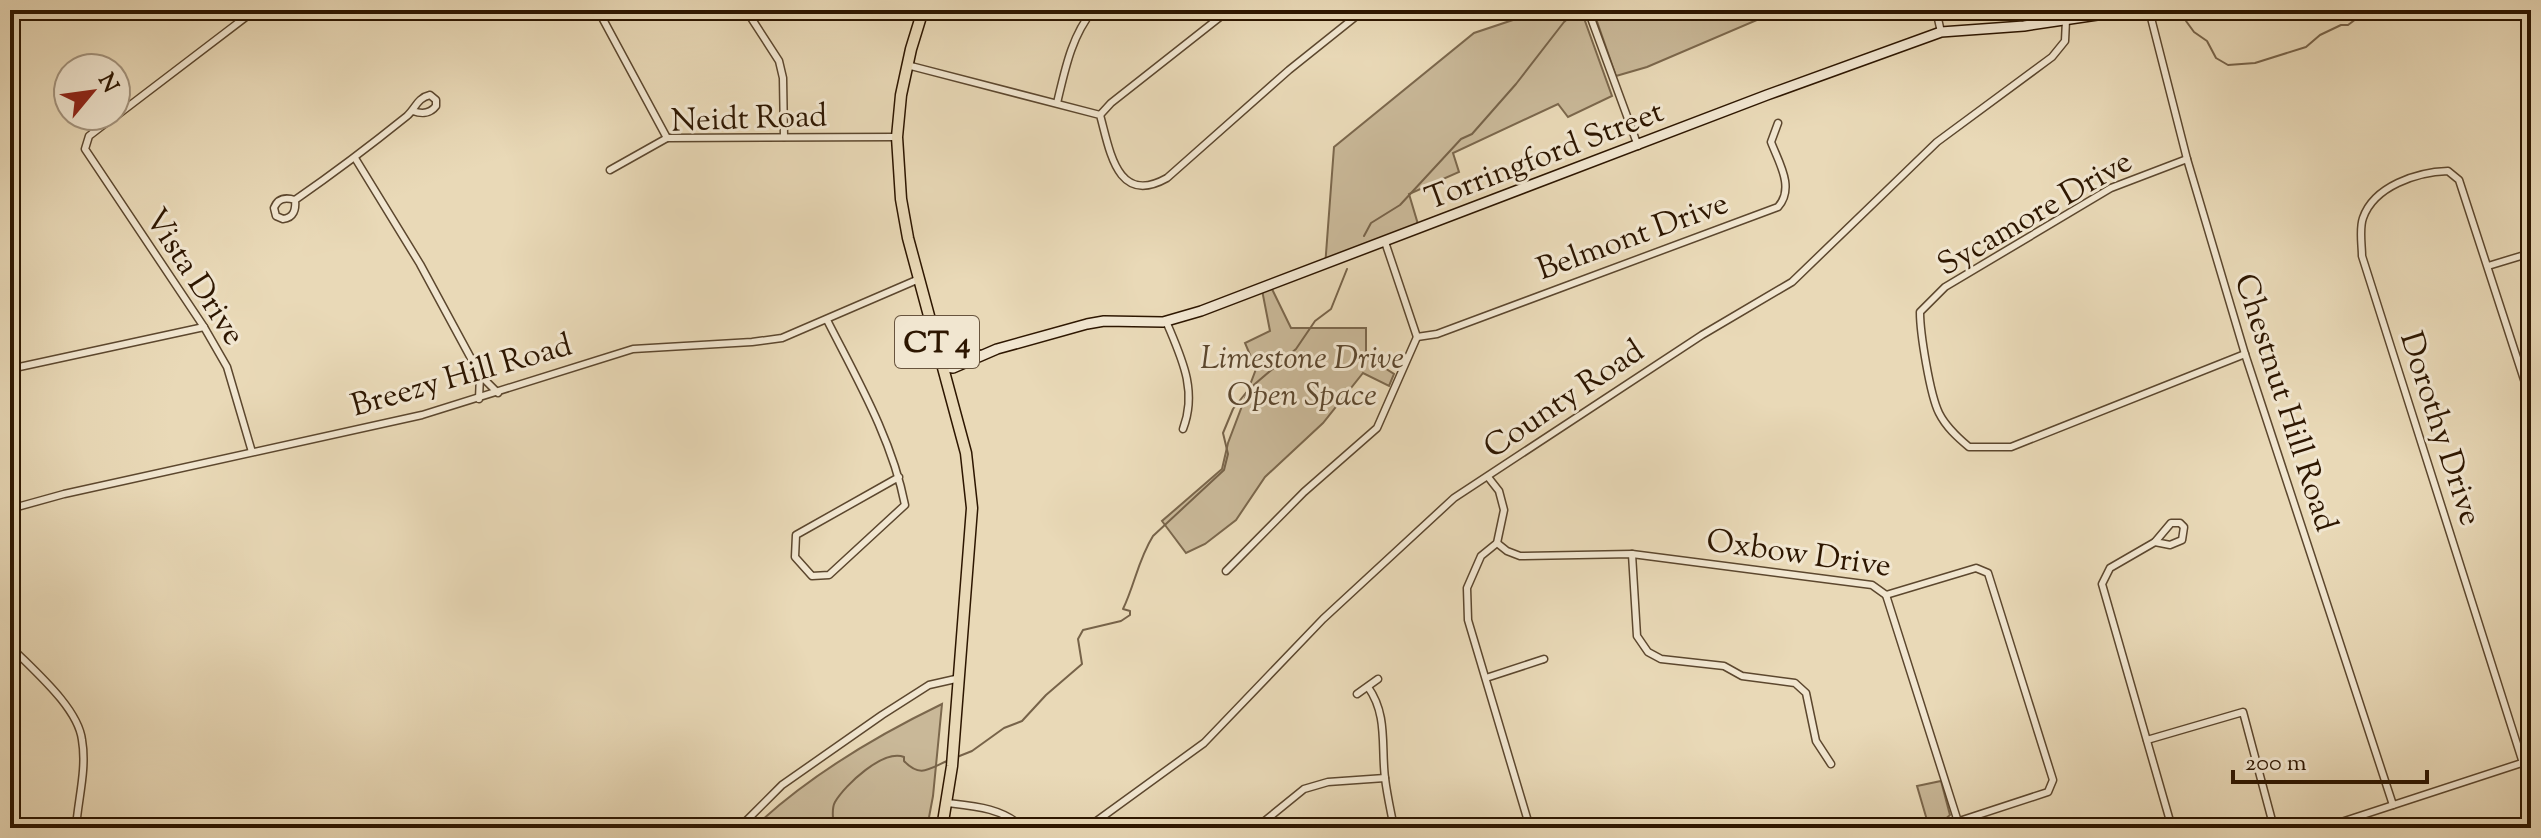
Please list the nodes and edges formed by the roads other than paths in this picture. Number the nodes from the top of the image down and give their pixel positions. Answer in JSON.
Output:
{"nodes":[{"id":1,"x":255,"y":10,"type":"edge"},
{"id":2,"x":598,"y":10,"type":"edge"},
{"id":3,"x":746,"y":10,"type":"edge"},
{"id":4,"x":923,"y":10,"type":"edge"},
{"id":5,"x":1093,"y":10,"type":"edge"},
{"id":6,"x":1229,"y":10,"type":"edge"},
{"id":7,"x":1364,"y":10,"type":"edge"},
{"id":8,"x":1936,"y":10,"type":"edge"},
{"id":9,"x":2131,"y":10,"type":"edge"},
{"id":10,"x":2149,"y":10,"type":"edge"},
{"id":11,"x":1588,"y":11,"type":"edge"},
{"id":12,"x":2066,"y":20,"type":"junction"},
{"id":13,"x":1941,"y":32,"type":"junction"},
{"id":14,"x":2531,"y":33,"type":"edge"},
{"id":15,"x":2531,"y":56,"type":"edge"},
{"id":16,"x":907,"y":65,"type":"junction"},
{"id":17,"x":1057,"y":103,"type":"junction"},
{"id":18,"x":132,"y":104,"type":"edge"},
{"id":19,"x":413,"y":111,"type":"dead end"},
{"id":20,"x":1100,"y":115,"type":"junction"},
{"id":21,"x":1778,"y":123,"type":"dead end"},
{"id":22,"x":94,"y":132,"type":"edge"},
{"id":23,"x":784,"y":137,"type":"junction"},
{"id":24,"x":897,"y":137,"type":"junction"},
{"id":25,"x":667,"y":138,"type":"junction"},
{"id":26,"x":1638,"y":146,"type":"junction"},
{"id":27,"x":355,"y":158,"type":"junction"},
{"id":28,"x":2187,"y":159,"type":"junction"},
{"id":29,"x":610,"y":170,"type":"dead end"},
{"id":30,"x":295,"y":200,"type":"dead end"},
{"id":31,"x":1385,"y":242,"type":"junction"},
{"id":32,"x":2531,"y":253,"type":"edge"},
{"id":33,"x":2488,"y":266,"type":"junction"},
{"id":34,"x":919,"y":279,"type":"junction"},
{"id":35,"x":827,"y":320,"type":"junction"},
{"id":36,"x":1166,"y":321,"type":"junction"},
{"id":37,"x":204,"y":327,"type":"junction"},
{"id":38,"x":1417,"y":337,"type":"junction"},
{"id":39,"x":2245,"y":354,"type":"junction"},
{"id":40,"x":943,"y":366,"type":"junction"},
{"id":41,"x":10,"y":369,"type":"edge"},
{"id":42,"x":480,"y":375,"type":"junction"},
{"id":43,"x":498,"y":393,"type":"junction"},
{"id":44,"x":479,"y":399,"type":"junction"},
{"id":45,"x":2531,"y":401,"type":"edge"},
{"id":46,"x":1183,"y":429,"type":"dead end"},
{"id":47,"x":252,"y":452,"type":"junction"},
{"id":48,"x":899,"y":477,"type":"junction"},
{"id":49,"x":1488,"y":477,"type":"junction"},
{"id":50,"x":10,"y":509,"type":"edge"},
{"id":51,"x":2155,"y":542,"type":"junction"},
{"id":52,"x":1497,"y":543,"type":"junction"},
{"id":53,"x":1632,"y":554,"type":"junction"},
{"id":54,"x":1226,"y":571,"type":"dead end"},
{"id":55,"x":1886,"y":595,"type":"junction"},
{"id":56,"x":10,"y":646,"type":"edge"},
{"id":57,"x":1544,"y":659,"type":"dead end"},
{"id":58,"x":960,"y":678,"type":"junction"},
{"id":59,"x":1486,"y":678,"type":"junction"},
{"id":60,"x":1378,"y":679,"type":"dead end"},
{"id":61,"x":1368,"y":687,"type":"junction"},
{"id":62,"x":1357,"y":694,"type":"dead end"},
{"id":63,"x":2147,"y":740,"type":"junction"},
{"id":64,"x":2527,"y":761,"type":"edge"},
{"id":65,"x":1831,"y":764,"type":"dead end"},
{"id":66,"x":1385,"y":778,"type":"junction"},
{"id":67,"x":947,"y":803,"type":"junction"},
{"id":68,"x":2393,"y":805,"type":"junction"},
{"id":69,"x":1959,"y":825,"type":"edge"},
{"id":70,"x":76,"y":828,"type":"edge"},
{"id":71,"x":739,"y":828,"type":"edge"},
{"id":72,"x":942,"y":828,"type":"edge"},
{"id":73,"x":1023,"y":828,"type":"edge"},
{"id":74,"x":1087,"y":828,"type":"edge"},
{"id":75,"x":1256,"y":828,"type":"edge"},
{"id":76,"x":1394,"y":828,"type":"edge"},
{"id":77,"x":1530,"y":828,"type":"edge"},
{"id":78,"x":1938,"y":828,"type":"edge"},
{"id":79,"x":2172,"y":828,"type":"edge"},
{"id":80,"x":2274,"y":828,"type":"edge"},
{"id":81,"x":2323,"y":828,"type":"edge"}],
"edges":[{"from":1,"to":18,"type":"street"},
{"from":2,"to":25,"type":"street"},
{"from":3,"to":23,"type":"street"},
{"from":4,"to":16,"type":"main road","number":"CT 4"},
{"from":5,"to":17,"type":"street"},
{"from":6,"to":20,"type":"street"},
{"from":7,"to":20,"type":"street"},
{"from":8,"to":13,"type":"street"},
{"from":9,"to":12,"type":"main road","name":"Torringford Street"},
{"from":10,"to":28,"type":"street","name":"Chestnut Hill Road"},
{"from":11,"to":26,"type":"street"},
{"from":12,"to":13,"type":"main road","name":"Torringford Street"},
{"from":12,"to":49,"type":"street","name":"County Road"},
{"from":13,"to":26,"type":"main road","name":"Torringford Street"},
{"from":14,"to":15,"type":"street"},
{"from":16,"to":17,"type":"street"},
{"from":16,"to":24,"type":"main road","number":"CT 4"},
{"from":17,"to":20,"type":"street"},
{"from":19,"to":27,"type":"street"},
{"from":21,"to":38,"type":"street","name":"Belmont Drive"},
{"from":22,"to":37,"type":"street","name":"Vista Drive"},
{"from":23,"to":24,"type":"street","name":"Neidt Road"},
{"from":23,"to":25,"type":"street","name":"Neidt Road"},
{"from":24,"to":34,"type":"main road","number":"CT 4"},
{"from":25,"to":29,"type":"street","name":"Neidt Road"},
{"from":26,"to":31,"type":"main road","name":"Torringford Street"},
{"from":27,"to":30,"type":"street"},
{"from":27,"to":42,"type":"street"},
{"from":28,"to":39,"type":"street","name":"Chestnut Hill Road"},
{"from":28,"to":39,"type":"street","name":"Sycamore Drive"},
{"from":31,"to":36,"type":"main road","name":"Torringford Street"},
{"from":31,"to":38,"type":"street"},
{"from":32,"to":33,"type":"street"},
{"from":33,"to":45,"type":"street"},
{"from":33,"to":64,"type":"street","name":"Dorothy Drive"},
{"from":34,"to":35,"type":"street","name":"Breezy Hill Road"},
{"from":34,"to":40,"type":"main road","number":"CT 4"},
{"from":35,"to":43,"type":"street","name":"Breezy Hill Road"},
{"from":35,"to":48,"type":"street"},
{"from":36,"to":40,"type":"main road","name":"Torringford Street"},
{"from":36,"to":46,"type":"street"},
{"from":37,"to":41,"type":"street"},
{"from":37,"to":47,"type":"street","name":"Vista Drive"},
{"from":38,"to":54,"type":"street"},
{"from":39,"to":68,"type":"street","name":"Chestnut Hill Road"},
{"from":40,"to":58,"type":"main road","number":"CT 4"},
{"from":42,"to":43,"type":"street"},
{"from":42,"to":44,"type":"street"},
{"from":43,"to":44,"type":"street","name":"Breezy Hill Road"},
{"from":44,"to":47,"type":"street","name":"Breezy Hill Road"},
{"from":47,"to":50,"type":"street","name":"Breezy Hill Road"},
{"from":48,"to":48,"type":"street"},
{"from":49,"to":52,"type":"street"},
{"from":49,"to":74,"type":"street","name":"County Road"},
{"from":51,"to":51,"type":"street"},
{"from":51,"to":63,"type":"street"},
{"from":52,"to":53,"type":"street","name":"Oxbow Drive"},
{"from":52,"to":59,"type":"street"},
{"from":53,"to":55,"type":"street","name":"Oxbow Drive"},
{"from":53,"to":65,"type":"street"},
{"from":55,"to":69,"type":"street"},
{"from":55,"to":69,"type":"street","name":"Oxbow Drive"},
{"from":56,"to":70,"type":"street"},
{"from":57,"to":59,"type":"street"},
{"from":58,"to":67,"type":"main road","number":"CT 4"},
{"from":58,"to":71,"type":"street"},
{"from":59,"to":77,"type":"street"},
{"from":60,"to":61,"type":"street"},
{"from":61,"to":62,"type":"street"},
{"from":61,"to":66,"type":"street"},
{"from":63,"to":79,"type":"street"},
{"from":63,"to":80,"type":"street"},
{"from":64,"to":68,"type":"street"},
{"from":66,"to":75,"type":"street"},
{"from":66,"to":76,"type":"street"},
{"from":67,"to":72,"type":"main road","number":"CT 4"},
{"from":67,"to":73,"type":"street"},
{"from":68,"to":81,"type":"street"},
{"from":69,"to":78,"type":"street","name":"Oxbow Drive"}]}
